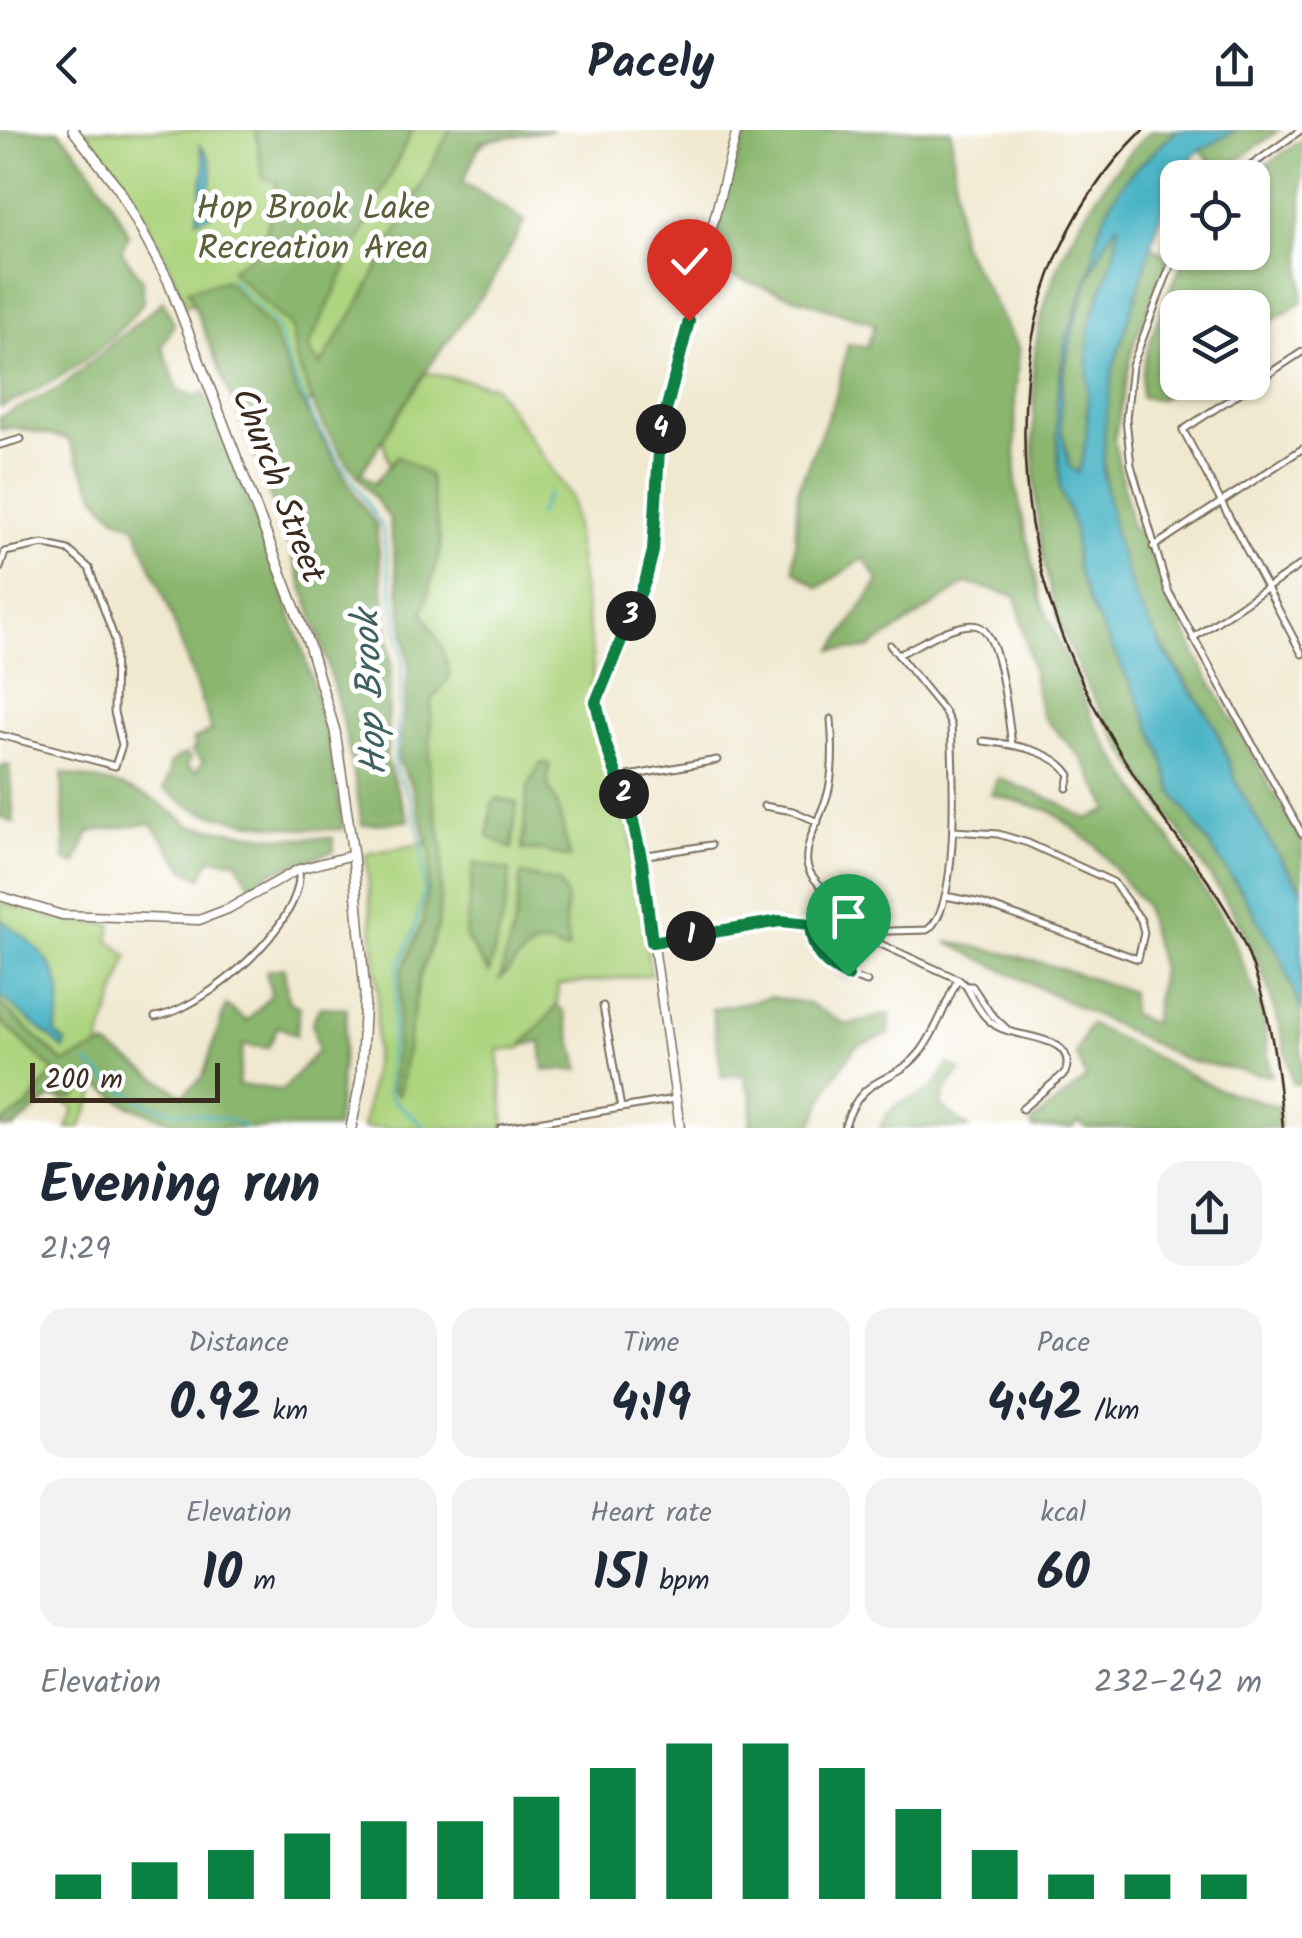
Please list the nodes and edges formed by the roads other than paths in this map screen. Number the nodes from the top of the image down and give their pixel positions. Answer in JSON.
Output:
{"nodes":[{"id":1,"x":73,"y":130,"type":"edge"},
{"id":2,"x":738,"y":130,"type":"edge"},
{"id":3,"x":1300,"y":130,"type":"edge"},
{"id":4,"x":1259,"y":160,"type":"edge"},
{"id":5,"x":1168,"y":270,"type":"edge"},
{"id":6,"x":1302,"y":352,"type":"edge"},
{"id":7,"x":21,"y":439,"type":"dead end"},
{"id":8,"x":0,"y":444,"type":"edge"},
{"id":9,"x":1302,"y":449,"type":"edge"},
{"id":10,"x":1220,"y":502,"type":"junction"},
{"id":11,"x":1153,"y":547,"type":"junction"},
{"id":12,"x":2,"y":551,"type":"edge"},
{"id":13,"x":1302,"y":564,"type":"edge"},
{"id":14,"x":0,"y":568,"type":"edge"},
{"id":15,"x":1267,"y":588,"type":"junction"},
{"id":16,"x":1193,"y":638,"type":"junction"},
{"id":17,"x":890,"y":645,"type":"dead end"},
{"id":18,"x":1302,"y":654,"type":"edge"},
{"id":19,"x":898,"y":655,"type":"junction"},
{"id":20,"x":832,"y":719,"type":"dead end"},
{"id":21,"x":0,"y":736,"type":"edge"},
{"id":22,"x":984,"y":740,"type":"dead end"},
{"id":23,"x":1012,"y":744,"type":"junction"},
{"id":24,"x":718,"y":760,"type":"dead end"},
{"id":25,"x":618,"y":778,"type":"junction"},
{"id":26,"x":1067,"y":788,"type":"dead end"},
{"id":27,"x":764,"y":806,"type":"dead end"},
{"id":28,"x":819,"y":822,"type":"junction"},
{"id":29,"x":954,"y":831,"type":"junction"},
{"id":30,"x":1302,"y":834,"type":"edge"},
{"id":31,"x":711,"y":845,"type":"dead end"},
{"id":32,"x":353,"y":855,"type":"junction"},
{"id":33,"x":640,"y":856,"type":"junction"},
{"id":34,"x":299,"y":869,"type":"junction"},
{"id":35,"x":0,"y":896,"type":"edge"},
{"id":36,"x":945,"y":896,"type":"junction"},
{"id":37,"x":810,"y":924,"type":"junction"},
{"id":38,"x":831,"y":928,"type":"junction"},
{"id":39,"x":853,"y":932,"type":"junction"},
{"id":40,"x":652,"y":942,"type":"junction"},
{"id":41,"x":958,"y":979,"type":"junction"},
{"id":42,"x":866,"y":982,"type":"dead end"},
{"id":43,"x":603,"y":1006,"type":"dead end"},
{"id":44,"x":155,"y":1017,"type":"dead end"},
{"id":45,"x":675,"y":1099,"type":"junction"},
{"id":46,"x":621,"y":1108,"type":"junction"},
{"id":47,"x":1022,"y":1110,"type":"dead end"},
{"id":48,"x":351,"y":1128,"type":"edge"},
{"id":49,"x":501,"y":1128,"type":"edge"},
{"id":50,"x":680,"y":1128,"type":"edge"},
{"id":51,"x":844,"y":1128,"type":"edge"}],
"edges":[{"from":1,"to":32,"type":"main road","name":"Church Street"},
{"from":2,"to":25,"type":"main road"},
{"from":3,"to":4,"type":"street"},
{"from":5,"to":11,"type":"street"},
{"from":6,"to":10,"type":"street"},
{"from":7,"to":8,"type":"street"},
{"from":9,"to":10,"type":"street"},
{"from":10,"to":11,"type":"street"},
{"from":10,"to":15,"type":"street"},
{"from":11,"to":16,"type":"street"},
{"from":12,"to":14,"type":"street"},
{"from":12,"to":21,"type":"street"},
{"from":13,"to":15,"type":"street"},
{"from":15,"to":16,"type":"street"},
{"from":15,"to":18,"type":"street"},
{"from":16,"to":30,"type":"street"},
{"from":17,"to":19,"type":"street"},
{"from":19,"to":23,"type":"street"},
{"from":19,"to":29,"type":"street"},
{"from":20,"to":28,"type":"street"},
{"from":22,"to":23,"type":"street"},
{"from":23,"to":26,"type":"street"},
{"from":24,"to":25,"type":"street"},
{"from":25,"to":33,"type":"main road"},
{"from":27,"to":28,"type":"street"},
{"from":28,"to":38,"type":"street"},
{"from":29,"to":36,"type":"street"},
{"from":29,"to":36,"type":"street"},
{"from":31,"to":33,"type":"street"},
{"from":32,"to":34,"type":"main road"},
{"from":32,"to":48,"type":"main road","name":"Church Street"},
{"from":33,"to":40,"type":"main road"},
{"from":34,"to":35,"type":"main road"},
{"from":34,"to":44,"type":"street"},
{"from":36,"to":39,"type":"street"},
{"from":37,"to":38,"type":"street"},
{"from":37,"to":40,"type":"street"},
{"from":37,"to":42,"type":"street"},
{"from":38,"to":39,"type":"street"},
{"from":39,"to":41,"type":"street"},
{"from":40,"to":45,"type":"main road"},
{"from":41,"to":47,"type":"street"},
{"from":41,"to":51,"type":"street"},
{"from":43,"to":46,"type":"street"},
{"from":45,"to":46,"type":"street"},
{"from":45,"to":50,"type":"main road"},
{"from":46,"to":49,"type":"street"}]}
